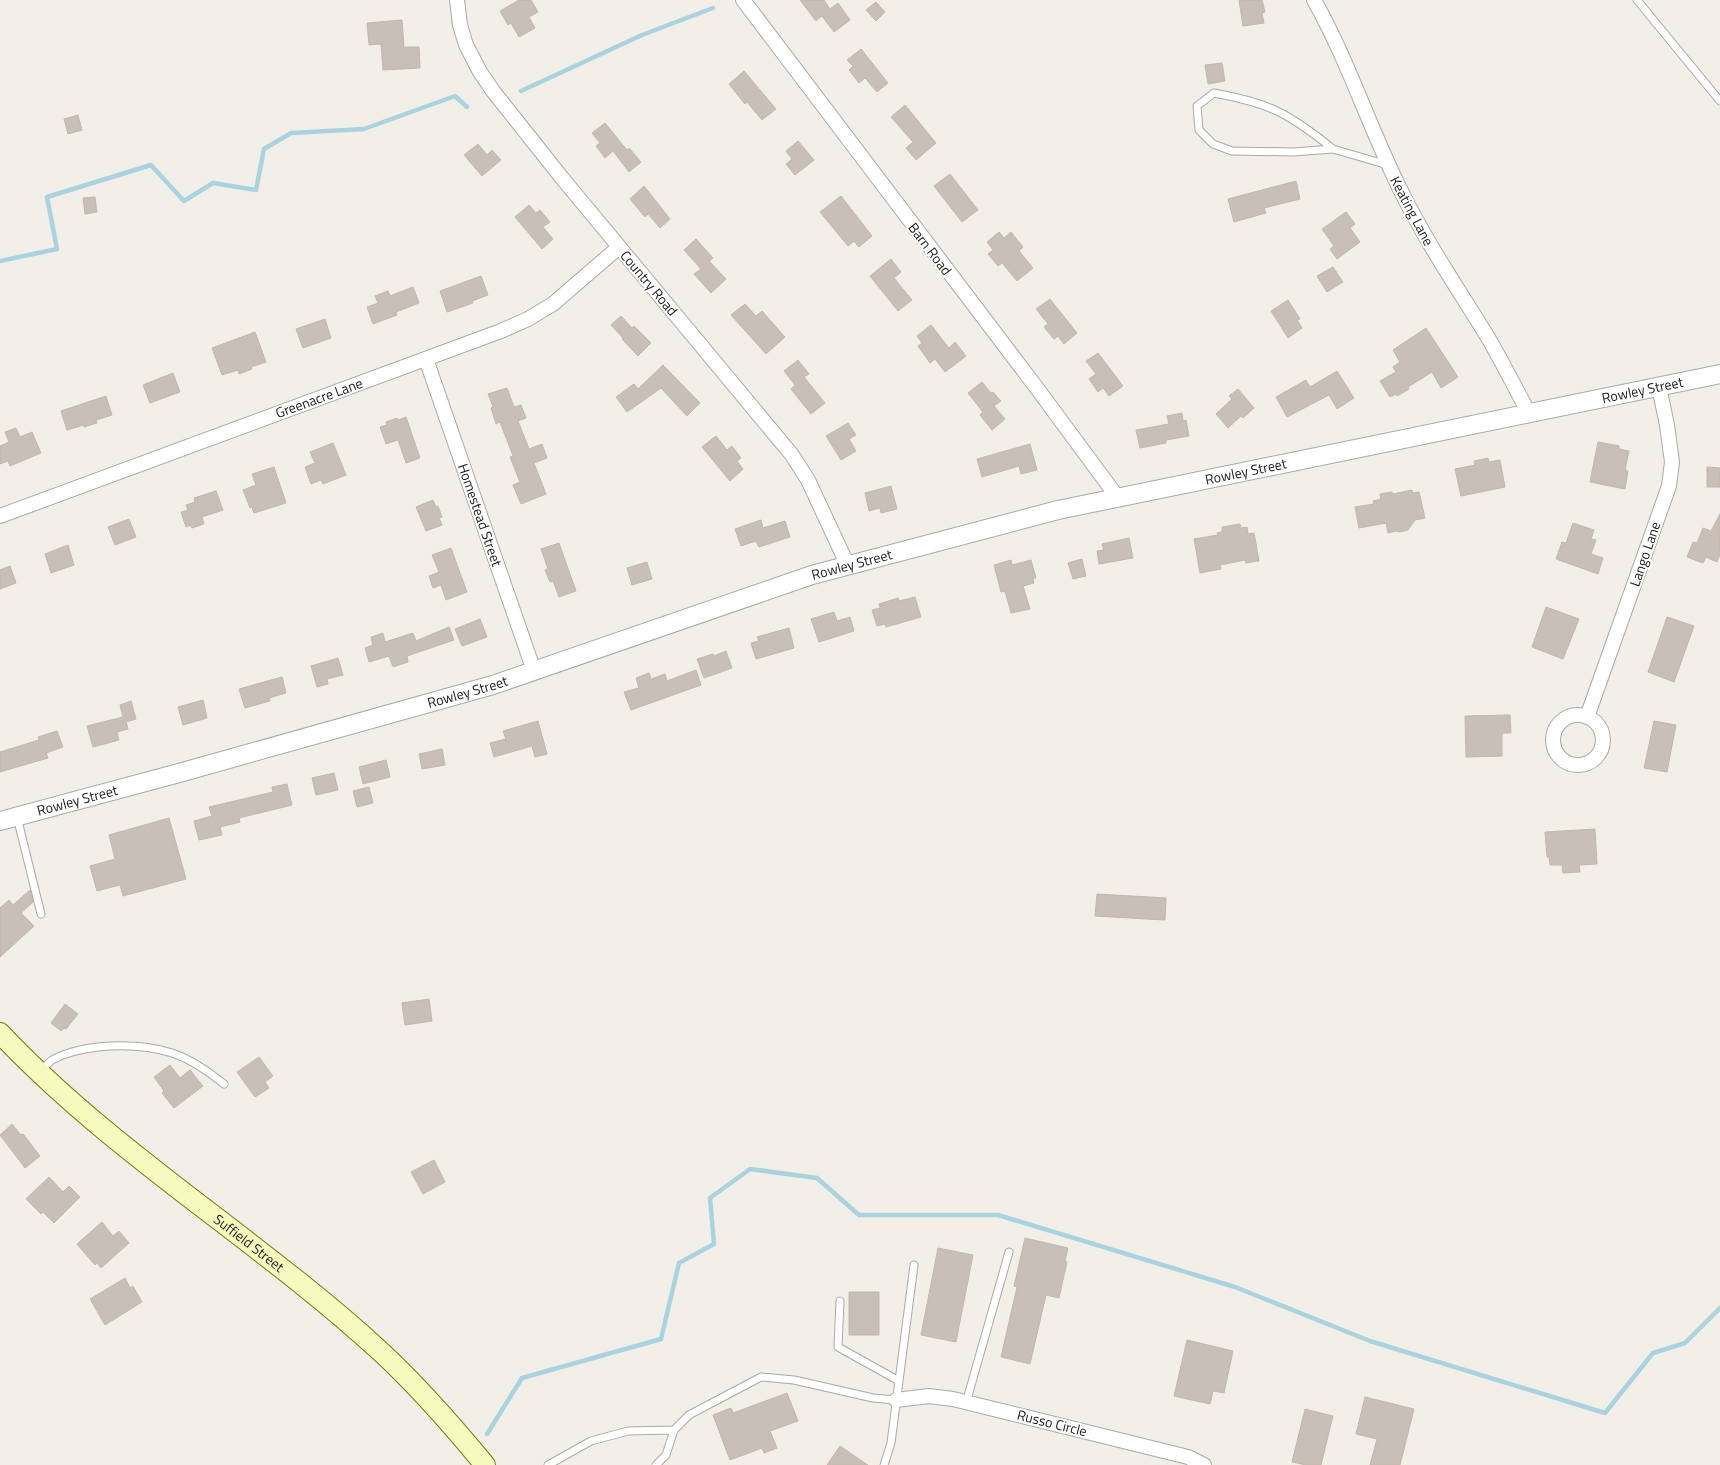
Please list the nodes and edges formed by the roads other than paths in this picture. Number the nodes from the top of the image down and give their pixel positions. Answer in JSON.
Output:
{"nodes":[{"id":1,"x":457,"y":0,"type":"edge"},
{"id":2,"x":743,"y":0,"type":"edge"},
{"id":3,"x":1314,"y":0,"type":"edge"},
{"id":4,"x":1637,"y":0,"type":"edge"},
{"id":5,"x":1720,"y":101,"type":"edge"},
{"id":6,"x":1333,"y":149,"type":"junction"},
{"id":7,"x":1388,"y":165,"type":"junction"},
{"id":8,"x":619,"y":247,"type":"junction"},
{"id":9,"x":426,"y":359,"type":"junction"},
{"id":10,"x":1720,"y":374,"type":"edge"},
{"id":11,"x":1658,"y":387,"type":"junction"},
{"id":12,"x":1529,"y":413,"type":"junction"},
{"id":13,"x":1118,"y":498,"type":"junction"},
{"id":14,"x":0,"y":516,"type":"edge"},
{"id":15,"x":848,"y":566,"type":"junction"},
{"id":16,"x":534,"y":671,"type":"junction"},
{"id":17,"x":1587,"y":716,"type":"dead end"},
{"id":18,"x":17,"y":817,"type":"junction"},
{"id":19,"x":0,"y":821,"type":"edge"},
{"id":20,"x":41,"y":914,"type":"dead end"},
{"id":21,"x":0,"y":1033,"type":"edge"},
{"id":22,"x":39,"y":1073,"type":"junction"},
{"id":23,"x":224,"y":1084,"type":"dead end"},
{"id":24,"x":1009,"y":1252,"type":"dead end"},
{"id":25,"x":914,"y":1265,"type":"dead end"},
{"id":26,"x":840,"y":1301,"type":"dead end"},
{"id":27,"x":899,"y":1381,"type":"junction"},
{"id":28,"x":896,"y":1400,"type":"junction"},
{"id":29,"x":966,"y":1402,"type":"junction"},
{"id":30,"x":674,"y":1430,"type":"junction"},
{"id":31,"x":485,"y":1465,"type":"edge"},
{"id":32,"x":548,"y":1465,"type":"edge"},
{"id":33,"x":656,"y":1465,"type":"edge"},
{"id":34,"x":884,"y":1465,"type":"edge"},
{"id":35,"x":1204,"y":1465,"type":"edge"}],
"edges":[{"from":1,"to":8,"type":"street","name":"Country Road"},
{"from":2,"to":13,"type":"street","name":"Barn Road"},
{"from":3,"to":7,"type":"street","name":"Keating Lane"},
{"from":4,"to":5,"type":"lane"},
{"from":6,"to":6,"type":"lane"},
{"from":6,"to":7,"type":"lane"},
{"from":7,"to":12,"type":"street","name":"Keating Lane"},
{"from":8,"to":9,"type":"street","name":"Greenacre Lane"},
{"from":8,"to":15,"type":"street","name":"Country Road"},
{"from":9,"to":14,"type":"street","name":"Greenacre Lane"},
{"from":9,"to":16,"type":"street","name":"Homestead Street"},
{"from":10,"to":11,"type":"street","name":"Rowley Street"},
{"from":11,"to":12,"type":"street","name":"Rowley Street"},
{"from":11,"to":17,"type":"street","name":"Lango Lane"},
{"from":12,"to":13,"type":"street","name":"Rowley Street"},
{"from":13,"to":15,"type":"street","name":"Rowley Street"},
{"from":15,"to":16,"type":"street","name":"Rowley Street"},
{"from":16,"to":18,"type":"street","name":"Rowley Street"},
{"from":18,"to":19,"type":"street","name":"Rowley Street"},
{"from":18,"to":20,"type":"lane"},
{"from":21,"to":22,"type":"main road","name":"Suffield Street"},
{"from":22,"to":23,"type":"lane"},
{"from":22,"to":31,"type":"main road","name":"Suffield Street"},
{"from":24,"to":29,"type":"lane"},
{"from":25,"to":27,"type":"lane"},
{"from":26,"to":27,"type":"lane"},
{"from":27,"to":28,"type":"lane"},
{"from":28,"to":29,"type":"street","name":"Russo Circle"},
{"from":28,"to":30,"type":"lane"},
{"from":28,"to":34,"type":"lane"},
{"from":29,"to":35,"type":"street","name":"Russo Circle"},
{"from":30,"to":32,"type":"lane"},
{"from":30,"to":33,"type":"lane"}]}
